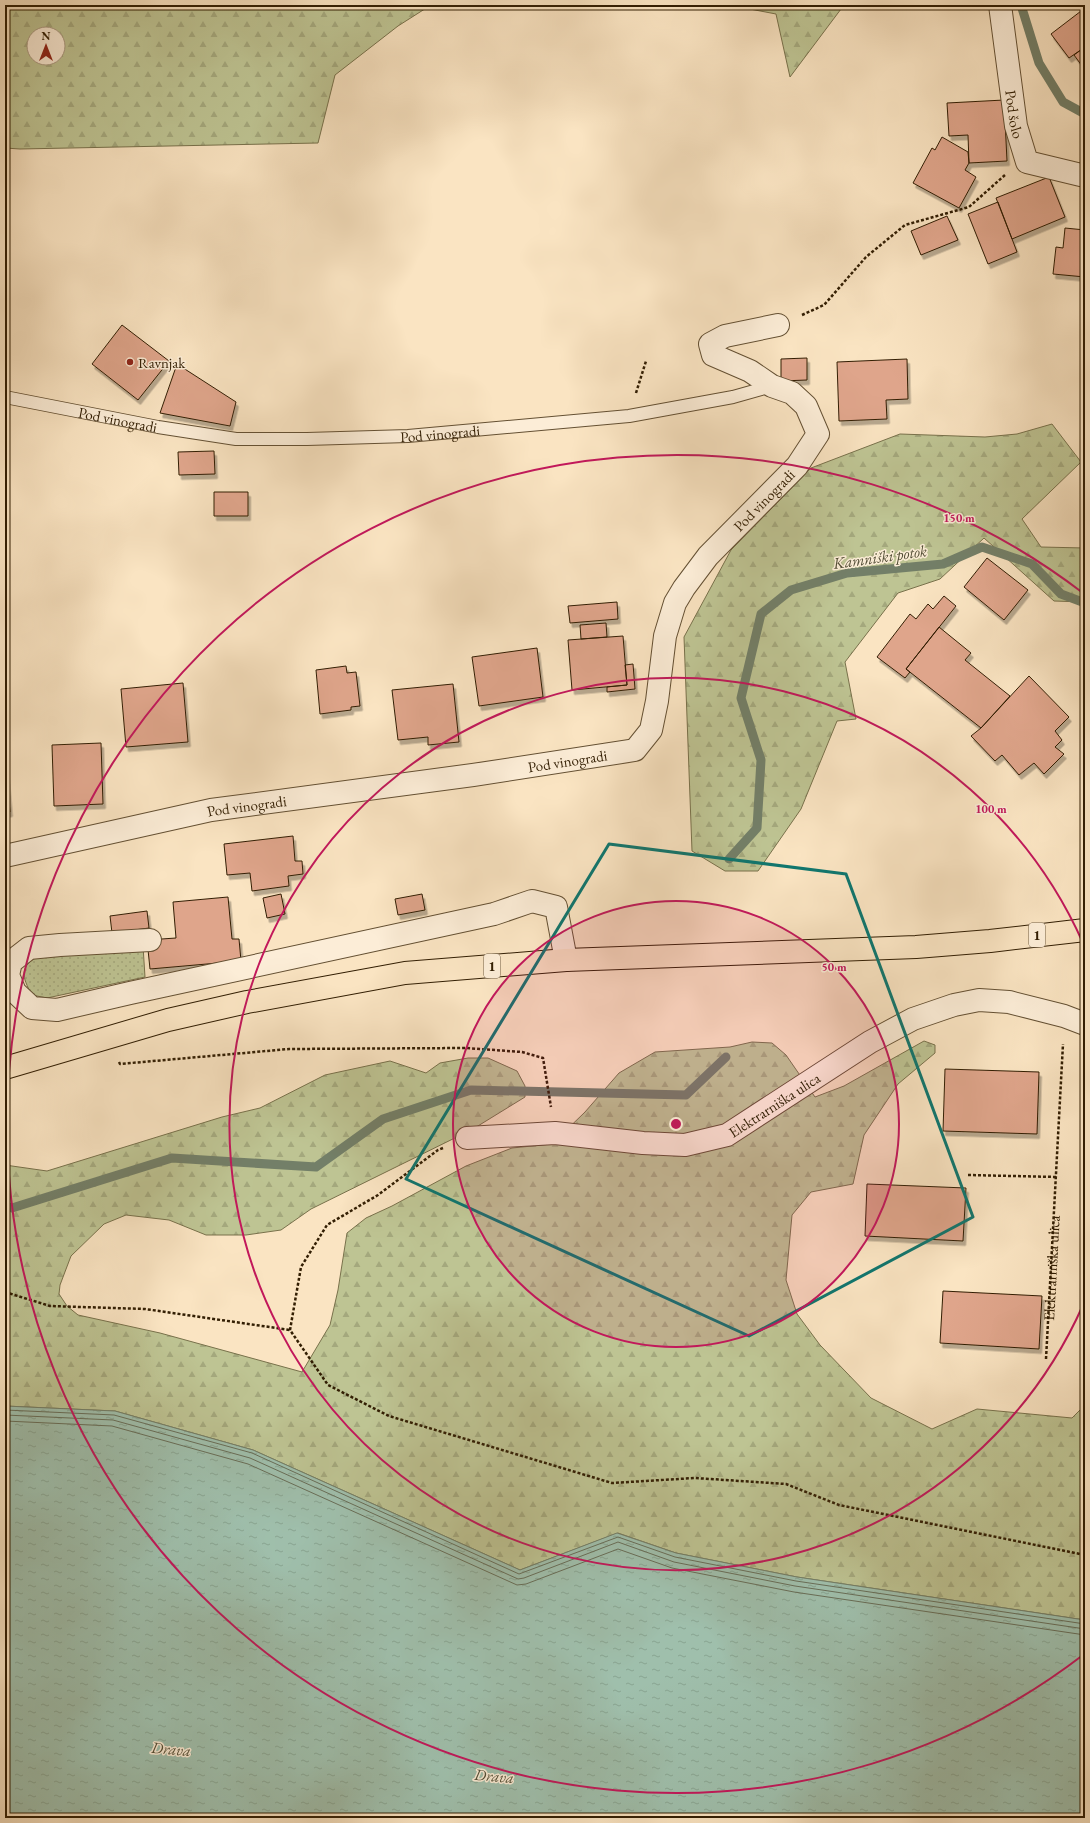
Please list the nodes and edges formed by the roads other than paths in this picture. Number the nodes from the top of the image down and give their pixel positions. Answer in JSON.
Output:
{"nodes":[{"id":1,"x":1000,"y":5,"type":"edge"},
{"id":2,"x":1085,"y":176,"type":"edge"},
{"id":3,"x":778,"y":325,"type":"road end"},
{"id":4,"x":772,"y":386,"type":"junction"},
{"id":5,"x":5,"y":397,"type":"edge"},
{"id":6,"x":5,"y":856,"type":"edge"},
{"id":7,"x":1085,"y":930,"type":"edge"},
{"id":8,"x":150,"y":940,"type":"dead end"},
{"id":9,"x":566,"y":960,"type":"junction"},
{"id":10,"x":1085,"y":1024,"type":"edge"},
{"id":11,"x":5,"y":1068,"type":"edge"},
{"id":12,"x":467,"y":1138,"type":"road end"}],
"edges":[{"from":1,"to":2,"type":"street","name":"Pod šolo"},
{"from":3,"to":4,"type":"street"},
{"from":4,"to":5,"type":"lane","name":"Pod vinogradi"},
{"from":4,"to":6,"type":"street","name":"Pod vinogradi"},
{"from":7,"to":9,"type":"main road","number":"1"},
{"from":8,"to":9,"type":"street"},
{"from":9,"to":11,"type":"main road","number":"1"},
{"from":10,"to":12,"type":"street","name":"Elektrarniška ulica"}]}
